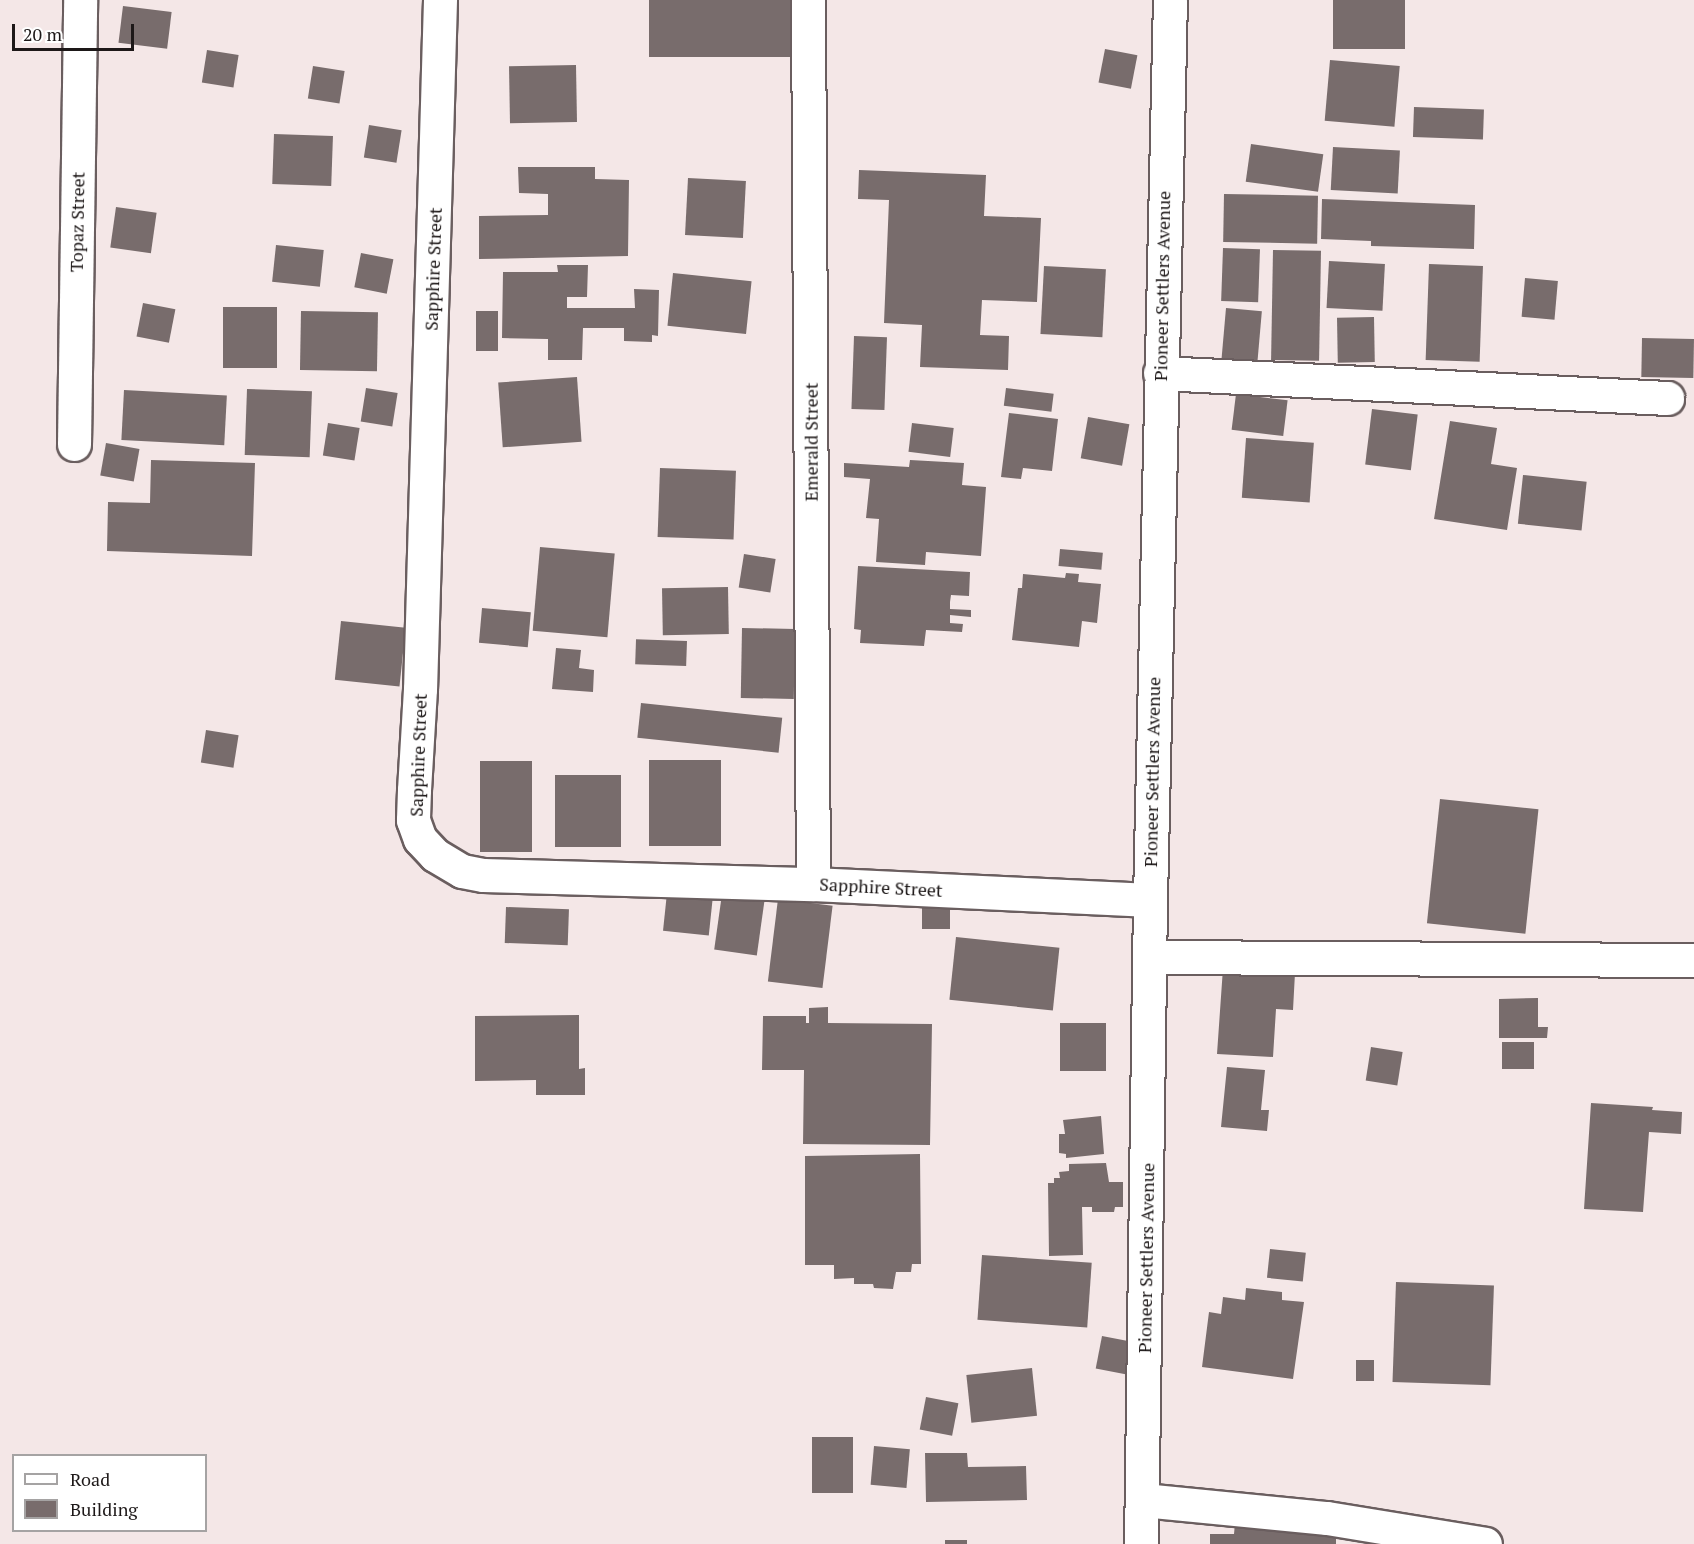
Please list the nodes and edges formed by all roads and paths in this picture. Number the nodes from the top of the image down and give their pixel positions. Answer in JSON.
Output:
{"nodes":[{"id":1,"x":80,"y":0,"type":"edge"},
{"id":2,"x":440,"y":0,"type":"edge"},
{"id":3,"x":808,"y":0,"type":"edge"},
{"id":4,"x":1170,"y":0,"type":"edge"},
{"id":5,"x":1160,"y":373,"type":"junction"},
{"id":6,"x":1667,"y":398,"type":"dead end"},
{"id":7,"x":74,"y":444,"type":"dead end"},
{"id":8,"x":813,"y":884,"type":"junction"},
{"id":9,"x":1150,"y":900,"type":"junction"},
{"id":10,"x":1150,"y":957,"type":"junction"},
{"id":11,"x":1694,"y":960,"type":"edge"},
{"id":12,"x":1143,"y":1500,"type":"junction"},
{"id":13,"x":1141,"y":1544,"type":"edge"},
{"id":14,"x":1485,"y":1544,"type":"edge"}],
"edges":[{"from":1,"to":7,"type":"street","name":"Topaz Street"},
{"from":2,"to":8,"type":"street","name":"Sapphire Street"},
{"from":3,"to":8,"type":"street","name":"Emerald Street"},
{"from":4,"to":5,"type":"street","name":"Pioneer Settlers Avenue"},
{"from":5,"to":6,"type":"street"},
{"from":5,"to":9,"type":"street","name":"Pioneer Settlers Avenue"},
{"from":8,"to":9,"type":"street","name":"Sapphire Street"},
{"from":9,"to":10,"type":"street","name":"Pioneer Settlers Avenue"},
{"from":10,"to":11,"type":"street"},
{"from":10,"to":12,"type":"street","name":"Pioneer Settlers Avenue"},
{"from":12,"to":13,"type":"street","name":"Pioneer Settlers Avenue"},
{"from":12,"to":14,"type":"street"}]}
